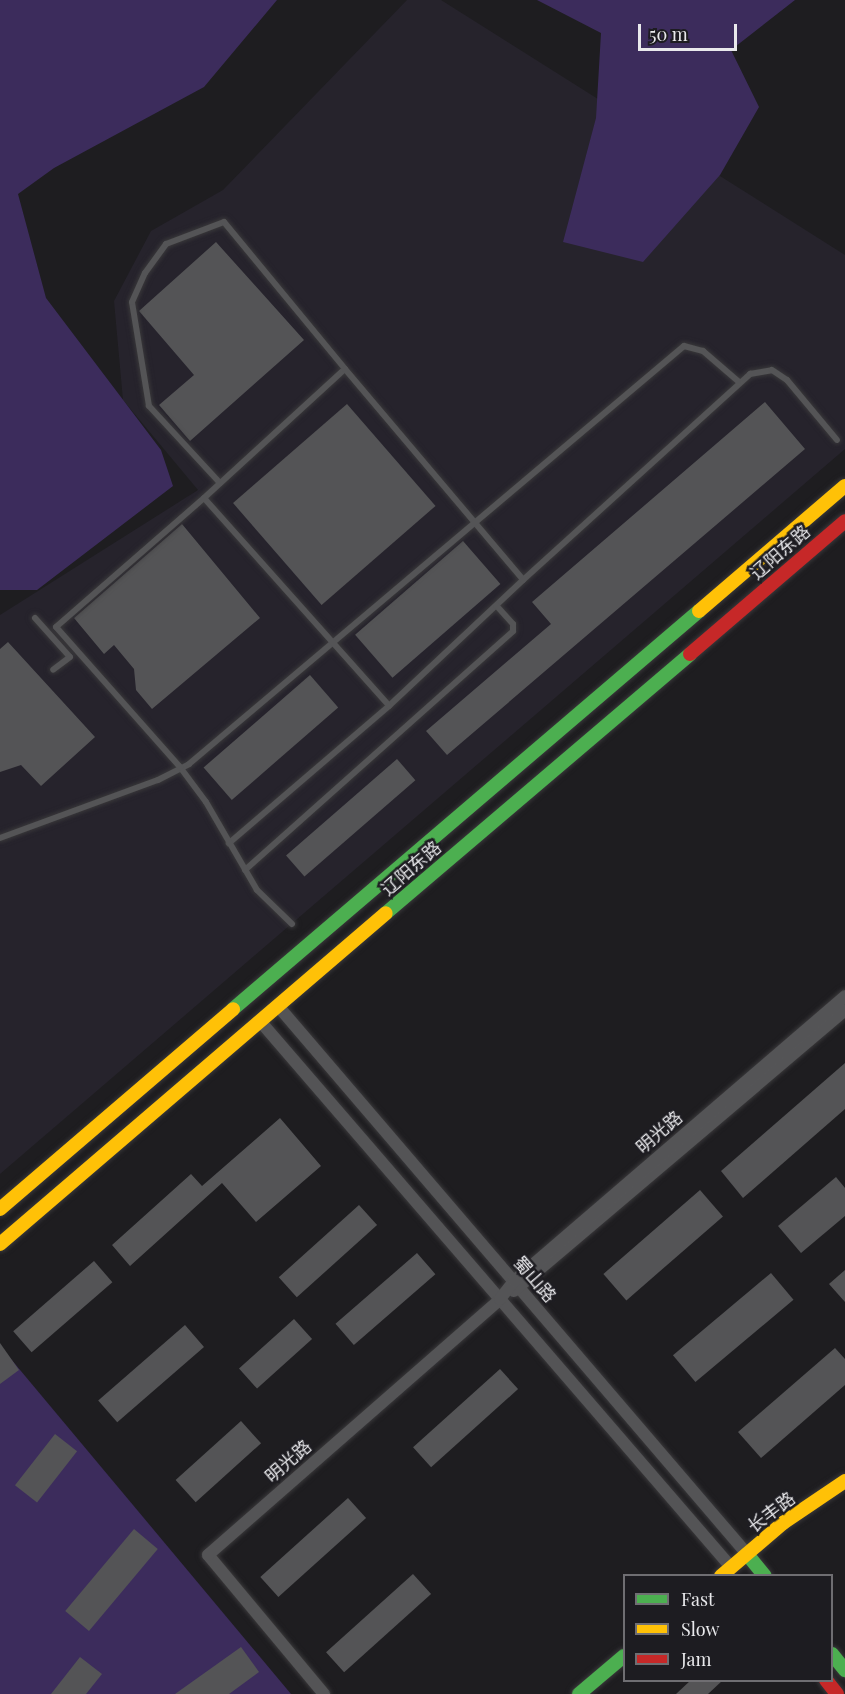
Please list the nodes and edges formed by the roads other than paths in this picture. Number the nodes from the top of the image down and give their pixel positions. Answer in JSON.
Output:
{"nodes":[{"id":1,"x":345,"y":369,"type":"junction"},
{"id":2,"x":739,"y":382,"type":"junction"},
{"id":3,"x":837,"y":440,"type":"dead end"},
{"id":4,"x":220,"y":483,"type":"junction"},
{"id":5,"x":845,"y":486,"type":"edge"},
{"id":6,"x":204,"y":498,"type":"junction"},
{"id":7,"x":845,"y":520,"type":"edge"},
{"id":8,"x":474,"y":522,"type":"junction"},
{"id":9,"x":523,"y":580,"type":"junction"},
{"id":10,"x":496,"y":605,"type":"junction"},
{"id":11,"x":35,"y":618,"type":"dead end"},
{"id":12,"x":333,"y":644,"type":"junction"},
{"id":13,"x":54,"y":670,"type":"dead end"},
{"id":14,"x":389,"y":706,"type":"junction"},
{"id":15,"x":180,"y":766,"type":"junction"},
{"id":16,"x":0,"y":838,"type":"edge"},
{"id":17,"x":229,"y":843,"type":"junction"},
{"id":18,"x":245,"y":870,"type":"junction"},
{"id":19,"x":292,"y":924,"type":"dead end"},
{"id":20,"x":845,"y":996,"type":"edge"},
{"id":21,"x":278,"y":1006,"type":"junction"},
{"id":22,"x":845,"y":1010,"type":"edge"},
{"id":23,"x":260,"y":1021,"type":"junction"},
{"id":24,"x":0,"y":1209,"type":"edge"},
{"id":25,"x":0,"y":1244,"type":"edge"},
{"id":26,"x":517,"y":1285,"type":"junction"},
{"id":27,"x":500,"y":1299,"type":"junction"},
{"id":28,"x":845,"y":1481,"type":"edge"},
{"id":29,"x":747,"y":1554,"type":"junction"},
{"id":30,"x":730,"y":1573,"type":"edge"},
{"id":31,"x":764,"y":1574,"type":"edge"},
{"id":32,"x":833,"y":1656,"type":"edge"},
{"id":33,"x":623,"y":1657,"type":"edge"},
{"id":34,"x":845,"y":1670,"type":"edge"},
{"id":35,"x":828,"y":1682,"type":"edge"},
{"id":36,"x":324,"y":1694,"type":"edge"},
{"id":37,"x":579,"y":1694,"type":"edge"},
{"id":38,"x":837,"y":1694,"type":"edge"}],
"edges":[{"from":1,"to":4,"type":"lane"},
{"from":1,"to":4,"type":"lane"},
{"from":1,"to":8,"type":"lane"},
{"from":2,"to":3,"type":"lane"},
{"from":2,"to":8,"type":"lane"},
{"from":2,"to":9,"type":"lane"},
{"from":4,"to":6,"type":"lane"},
{"from":5,"to":24,"type":"main road","name":"辽阳东路"},
{"from":6,"to":12,"type":"lane"},
{"from":6,"to":15,"type":"lane"},
{"from":7,"to":21,"type":"main road","name":"辽阳东路"},
{"from":8,"to":9,"type":"lane"},
{"from":8,"to":12,"type":"lane"},
{"from":9,"to":10,"type":"lane"},
{"from":10,"to":14,"type":"lane"},
{"from":10,"to":18,"type":"lane"},
{"from":11,"to":13,"type":"lane"},
{"from":12,"to":14,"type":"lane"},
{"from":12,"to":15,"type":"lane"},
{"from":14,"to":17,"type":"lane"},
{"from":15,"to":16,"type":"lane"},
{"from":15,"to":17,"type":"lane"},
{"from":17,"to":18,"type":"lane"},
{"from":18,"to":19,"type":"lane"},
{"from":20,"to":26,"type":"street","name":"明光路"},
{"from":21,"to":23,"type":"main road","name":"辽阳东路"},
{"from":21,"to":26,"type":"street","name":"蜀山路"},
{"from":22,"to":26,"type":"street","name":"明光路"},
{"from":23,"to":25,"type":"main road","name":"辽阳东路"},
{"from":23,"to":27,"type":"street"},
{"from":26,"to":27,"type":"street","name":"明光路"},
{"from":26,"to":29,"type":"street","name":"蜀山路"},
{"from":27,"to":30,"type":"street"},
{"from":27,"to":36,"type":"street","name":"明光路"},
{"from":28,"to":29,"type":"main road","name":"长丰路"},
{"from":29,"to":30,"type":"main road","name":"长丰路"},
{"from":29,"to":31,"type":"main road","name":"蜀山路"},
{"from":32,"to":34,"type":"main road"},
{"from":33,"to":37,"type":"main road"},
{"from":35,"to":38,"type":"main road"}]}
